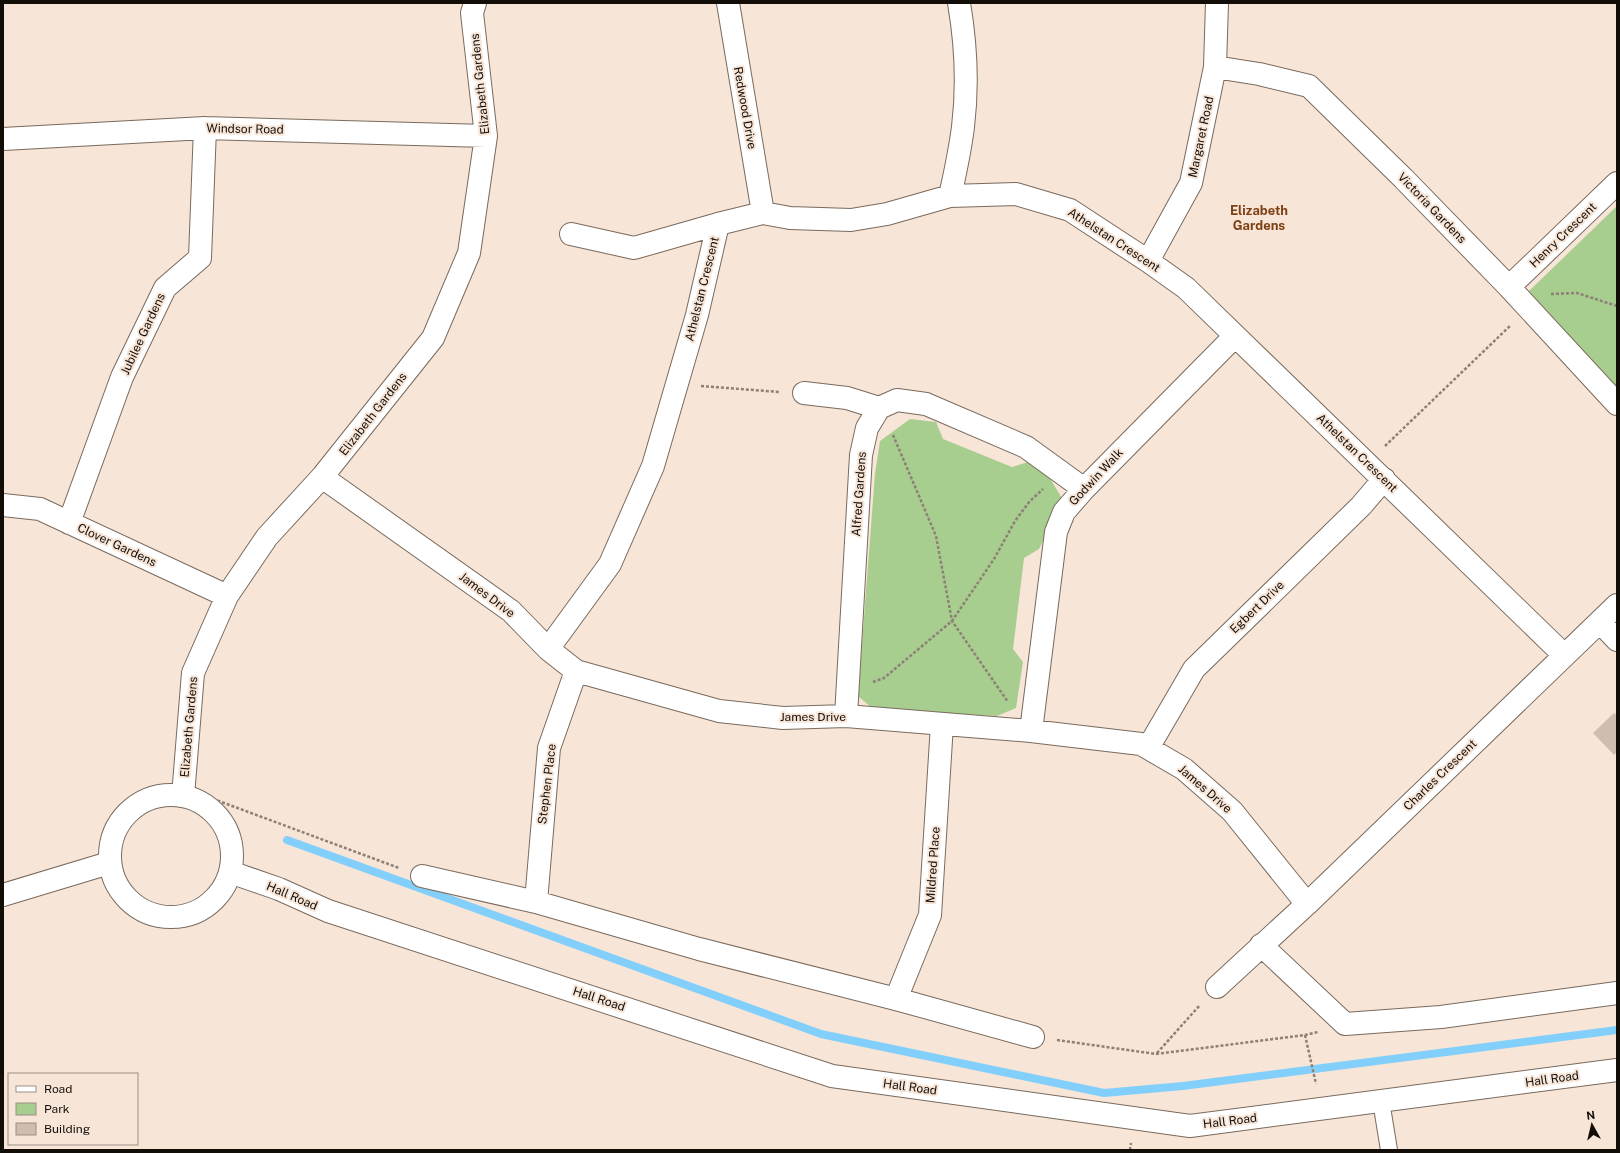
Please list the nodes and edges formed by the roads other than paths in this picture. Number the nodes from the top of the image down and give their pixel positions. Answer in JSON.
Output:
{"nodes":[{"id":1,"x":475,"y":3,"type":"edge"},
{"id":2,"x":728,"y":3,"type":"edge"},
{"id":3,"x":960,"y":3,"type":"edge"},
{"id":4,"x":1217,"y":3,"type":"edge"},
{"id":5,"x":1215,"y":67,"type":"junction"},
{"id":6,"x":205,"y":128,"type":"junction"},
{"id":7,"x":486,"y":136,"type":"junction"},
{"id":8,"x":3,"y":139,"type":"edge"},
{"id":9,"x":1617,"y":183,"type":"edge"},
{"id":10,"x":950,"y":196,"type":"junction"},
{"id":11,"x":763,"y":213,"type":"junction"},
{"id":12,"x":718,"y":224,"type":"junction"},
{"id":13,"x":571,"y":234,"type":"dead end"},
{"id":14,"x":1148,"y":261,"type":"junction"},
{"id":15,"x":1518,"y":297,"type":"junction"},
{"id":16,"x":1235,"y":336,"type":"junction"},
{"id":17,"x":804,"y":393,"type":"road end"},
{"id":18,"x":1617,"y":404,"type":"edge"},
{"id":19,"x":879,"y":408,"type":"junction"},
{"id":20,"x":322,"y":478,"type":"junction"},
{"id":21,"x":1384,"y":479,"type":"junction"},
{"id":22,"x":1084,"y":488,"type":"junction"},
{"id":23,"x":3,"y":505,"type":"edge"},
{"id":24,"x":69,"y":523,"type":"junction"},
{"id":25,"x":227,"y":596,"type":"junction"},
{"id":26,"x":1617,"y":605,"type":"edge"},
{"id":27,"x":1600,"y":622,"type":"junction"},
{"id":28,"x":1617,"y":640,"type":"edge"},
{"id":29,"x":548,"y":650,"type":"junction"},
{"id":30,"x":1564,"y":654,"type":"junction"},
{"id":31,"x":576,"y":671,"type":"junction"},
{"id":32,"x":846,"y":716,"type":"junction"},
{"id":33,"x":942,"y":724,"type":"junction"},
{"id":34,"x":1031,"y":731,"type":"junction"},
{"id":35,"x":1148,"y":748,"type":"junction"},
{"id":36,"x":183,"y":792,"type":"junction"},
{"id":37,"x":109,"y":864,"type":"junction"},
{"id":38,"x":230,"y":872,"type":"junction"},
{"id":39,"x":422,"y":876,"type":"road end"},
{"id":40,"x":3,"y":895,"type":"edge"},
{"id":41,"x":536,"y":902,"type":"junction"},
{"id":42,"x":1307,"y":904,"type":"junction"},
{"id":43,"x":1261,"y":945,"type":"junction"},
{"id":44,"x":1217,"y":987,"type":"road end"},
{"id":45,"x":1617,"y":993,"type":"edge"},
{"id":46,"x":896,"y":999,"type":"junction"},
{"id":47,"x":1034,"y":1037,"type":"road end"},
{"id":48,"x":1617,"y":1070,"type":"edge"},
{"id":49,"x":1381,"y":1102,"type":"junction"},
{"id":50,"x":1389,"y":1150,"type":"edge"}],
"edges":[{"from":1,"to":7,"type":"street","name":"Elizabeth Gardens"},
{"from":2,"to":11,"type":"street","name":"Redwood Drive"},
{"from":3,"to":10,"type":"street"},
{"from":4,"to":5,"type":"street","name":"Margaret Road"},
{"from":5,"to":14,"type":"street","name":"Margaret Road"},
{"from":5,"to":15,"type":"street","name":"Victoria Gardens"},
{"from":6,"to":7,"type":"street","name":"Windsor Road"},
{"from":6,"to":8,"type":"street","name":"Windsor Road"},
{"from":6,"to":24,"type":"street","name":"Jubilee Gardens"},
{"from":7,"to":20,"type":"street","name":"Elizabeth Gardens"},
{"from":9,"to":15,"type":"street","name":"Henry Crescent"},
{"from":10,"to":11,"type":"street","name":"Athelstan Crescent"},
{"from":10,"to":14,"type":"street","name":"Athelstan Crescent"},
{"from":11,"to":12,"type":"street","name":"Athelstan Crescent"},
{"from":12,"to":13,"type":"street"},
{"from":12,"to":29,"type":"street","name":"Athelstan Crescent"},
{"from":14,"to":16,"type":"street","name":"Athelstan Crescent"},
{"from":15,"to":18,"type":"street","name":"Victoria Gardens"},
{"from":16,"to":21,"type":"street","name":"Athelstan Crescent"},
{"from":16,"to":22,"type":"street","name":"Godwin Walk"},
{"from":17,"to":19,"type":"street"},
{"from":19,"to":22,"type":"street"},
{"from":19,"to":32,"type":"street","name":"Alfred Gardens"},
{"from":20,"to":25,"type":"street","name":"Elizabeth Gardens"},
{"from":20,"to":29,"type":"street","name":"James Drive"},
{"from":21,"to":30,"type":"street","name":"Athelstan Crescent"},
{"from":21,"to":35,"type":"street","name":"Egbert Drive"},
{"from":22,"to":34,"type":"street","name":"Godwin Walk"},
{"from":23,"to":24,"type":"street","name":"Clover Gardens"},
{"from":24,"to":25,"type":"street","name":"Clover Gardens"},
{"from":25,"to":36,"type":"street","name":"Elizabeth Gardens"},
{"from":26,"to":27,"type":"street","name":"Charles Crescent"},
{"from":27,"to":28,"type":"street"},
{"from":27,"to":30,"type":"street","name":"Charles Crescent"},
{"from":29,"to":31,"type":"street","name":"James Drive"},
{"from":30,"to":42,"type":"street","name":"Charles Crescent"},
{"from":31,"to":32,"type":"street","name":"James Drive"},
{"from":31,"to":41,"type":"street","name":"Stephen Place"},
{"from":32,"to":33,"type":"street","name":"James Drive"},
{"from":33,"to":34,"type":"street","name":"James Drive"},
{"from":33,"to":46,"type":"street","name":"Mildred Place"},
{"from":34,"to":35,"type":"street","name":"James Drive"},
{"from":35,"to":42,"type":"street","name":"James Drive"},
{"from":36,"to":37,"type":"street"},
{"from":36,"to":38,"type":"street"},
{"from":37,"to":38,"type":"street"},
{"from":37,"to":40,"type":"street"},
{"from":38,"to":49,"type":"street","name":"Hall Road"},
{"from":39,"to":41,"type":"street"},
{"from":41,"to":46,"type":"street"},
{"from":42,"to":43,"type":"street","name":"Charles Crescent"},
{"from":43,"to":44,"type":"street","name":"Charles Crescent"},
{"from":43,"to":45,"type":"street"},
{"from":46,"to":47,"type":"street"},
{"from":48,"to":49,"type":"street","name":"Hall Road"},
{"from":49,"to":50,"type":"lane"}]}
